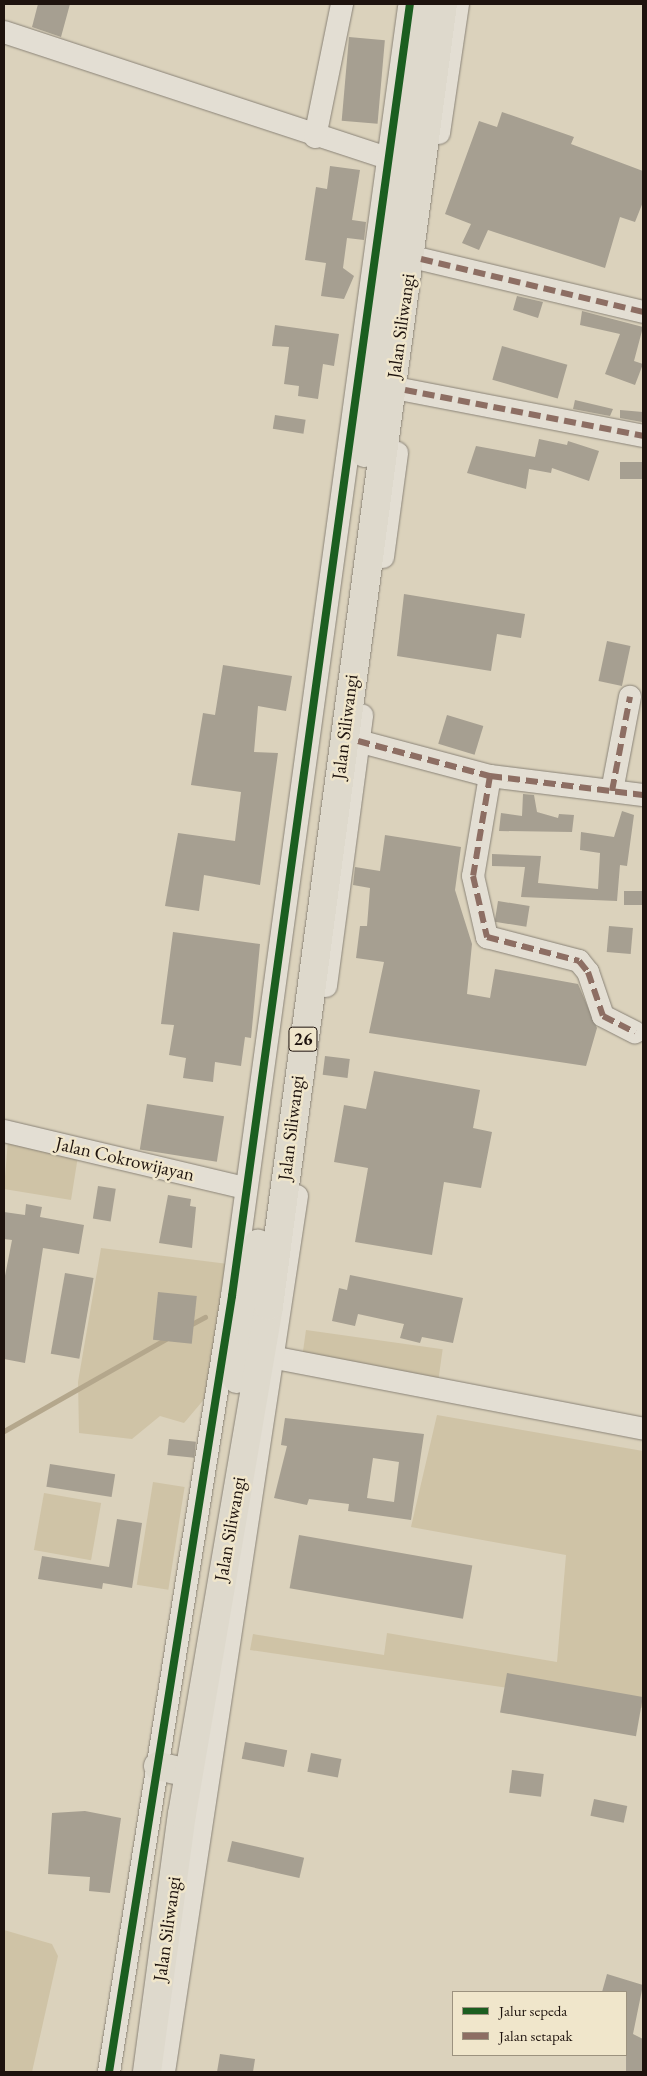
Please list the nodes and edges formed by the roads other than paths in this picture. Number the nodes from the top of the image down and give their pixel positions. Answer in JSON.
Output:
{"nodes":[{"id":1,"x":342,"y":4,"type":"edge"},
{"id":2,"x":410,"y":4,"type":"edge"},
{"id":3,"x":423,"y":4,"type":"edge"},
{"id":4,"x":443,"y":4,"type":"edge"},
{"id":5,"x":458,"y":4,"type":"edge"},
{"id":6,"x":4,"y":32,"type":"edge"},
{"id":7,"x":315,"y":137,"type":"junction"},
{"id":8,"x":387,"y":158,"type":"junction"},
{"id":9,"x":421,"y":259,"type":"junction"},
{"id":10,"x":643,"y":312,"type":"edge"},
{"id":11,"x":405,"y":390,"type":"junction"},
{"id":12,"x":643,"y":436,"type":"edge"},
{"id":13,"x":382,"y":512,"type":"junction"},
{"id":14,"x":368,"y":610,"type":"junction"},
{"id":15,"x":349,"y":637,"type":"junction"},
{"id":16,"x":630,"y":698,"type":"dead end"},
{"id":17,"x":358,"y":741,"type":"junction"},
{"id":18,"x":490,"y":776,"type":"junction"},
{"id":19,"x":612,"y":791,"type":"junction"},
{"id":20,"x":643,"y":795,"type":"edge"},
{"id":21,"x":635,"y":1032,"type":"dead end"},
{"id":22,"x":4,"y":1131,"type":"edge"},
{"id":23,"x":245,"y":1188,"type":"junction"},
{"id":24,"x":276,"y":1358,"type":"junction"},
{"id":25,"x":643,"y":1429,"type":"edge"},
{"id":26,"x":167,"y":1768,"type":"junction"},
{"id":27,"x":167,"y":1990,"type":"junction"},
{"id":28,"x":109,"y":2072,"type":"edge"},
{"id":29,"x":128,"y":2072,"type":"edge"},
{"id":30,"x":147,"y":2072,"type":"edge"},
{"id":31,"x":164,"y":2072,"type":"edge"}],
"edges":[{"from":1,"to":7,"type":"street"},
{"from":2,"to":8,"type":"street"},
{"from":3,"to":15,"type":"highway","name":"Jalan Siliwangi","number":"26"},
{"from":4,"to":13,"type":"highway","name":"Jalan Siliwangi","number":"26"},
{"from":5,"to":9,"type":"street"},
{"from":6,"to":7,"type":"street"},
{"from":7,"to":8,"type":"street"},
{"from":8,"to":23,"type":"street"},
{"from":9,"to":10,"type":"street"},
{"from":9,"to":11,"type":"street"},
{"from":11,"to":12,"type":"street"},
{"from":11,"to":13,"type":"street"},
{"from":13,"to":14,"type":"highway","name":"Jalan Siliwangi","number":"26"},
{"from":14,"to":15,"type":"highway","name":"Jalan Siliwangi","number":"26"},
{"from":14,"to":17,"type":"street"},
{"from":15,"to":26,"type":"highway","name":"Jalan Siliwangi","number":"26"},
{"from":15,"to":27,"type":"highway","name":"Jalan Siliwangi","number":"26"},
{"from":16,"to":19,"type":"street"},
{"from":17,"to":18,"type":"street"},
{"from":17,"to":24,"type":"street"},
{"from":18,"to":19,"type":"street"},
{"from":18,"to":21,"type":"street"},
{"from":19,"to":20,"type":"street"},
{"from":22,"to":23,"type":"street","name":"Jalan Cokrowijayan"},
{"from":23,"to":26,"type":"street"},
{"from":24,"to":25,"type":"street"},
{"from":24,"to":27,"type":"street"},
{"from":26,"to":28,"type":"street"},
{"from":26,"to":29,"type":"highway","name":"Jalan Siliwangi","number":"26"},
{"from":27,"to":30,"type":"highway","name":"Jalan Siliwangi","number":"26"},
{"from":27,"to":31,"type":"street"}]}
